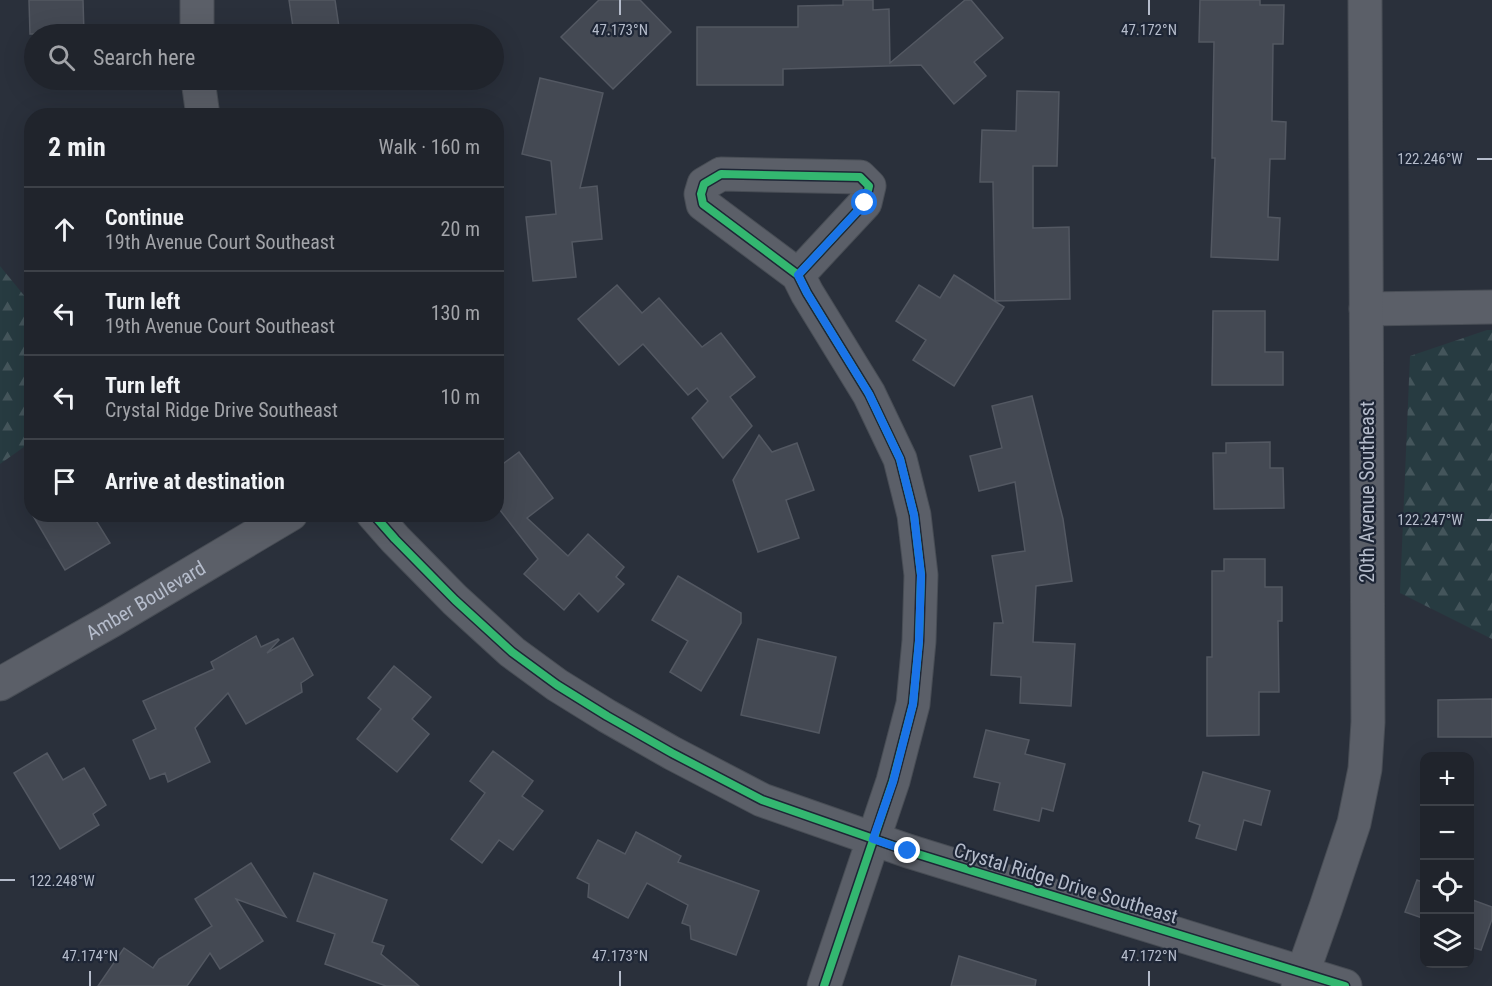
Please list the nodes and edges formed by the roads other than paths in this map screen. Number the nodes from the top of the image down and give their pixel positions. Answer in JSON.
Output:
{"nodes":[{"id":1,"x":197,"y":0,"type":"edge"},
{"id":2,"x":1365,"y":0,"type":"edge"},
{"id":3,"x":197,"y":24,"type":"edge"},
{"id":4,"x":199,"y":90,"type":"edge"},
{"id":5,"x":201,"y":108,"type":"edge"},
{"id":6,"x":798,"y":275,"type":"junction"},
{"id":7,"x":1492,"y":307,"type":"edge"},
{"id":8,"x":1366,"y":309,"type":"junction"},
{"id":9,"x":278,"y":522,"type":"edge"},
{"id":10,"x":380,"y":522,"type":"edge"},
{"id":11,"x":0,"y":684,"type":"edge"},
{"id":12,"x":873,"y":839,"type":"junction"},
{"id":13,"x":1300,"y":980,"type":"edge"},
{"id":14,"x":824,"y":986,"type":"edge"},
{"id":15,"x":1345,"y":986,"type":"edge"}],
"edges":[{"from":1,"to":3,"type":"street"},
{"from":2,"to":8,"type":"street","name":"20th Avenue Southeast"},
{"from":4,"to":5,"type":"street"},
{"from":6,"to":6,"type":"street"},
{"from":6,"to":12,"type":"street"},
{"from":7,"to":8,"type":"street"},
{"from":8,"to":13,"type":"street","name":"20th Avenue Southeast"},
{"from":9,"to":11,"type":"street","name":"Amber Boulevard"},
{"from":10,"to":12,"type":"street","name":"Crystal Ridge Drive Southeast"},
{"from":12,"to":13,"type":"street","name":"Crystal Ridge Drive Southeast"},
{"from":12,"to":14,"type":"street"},
{"from":13,"to":15,"type":"street","name":"Crystal Ridge Drive Southeast"}]}
